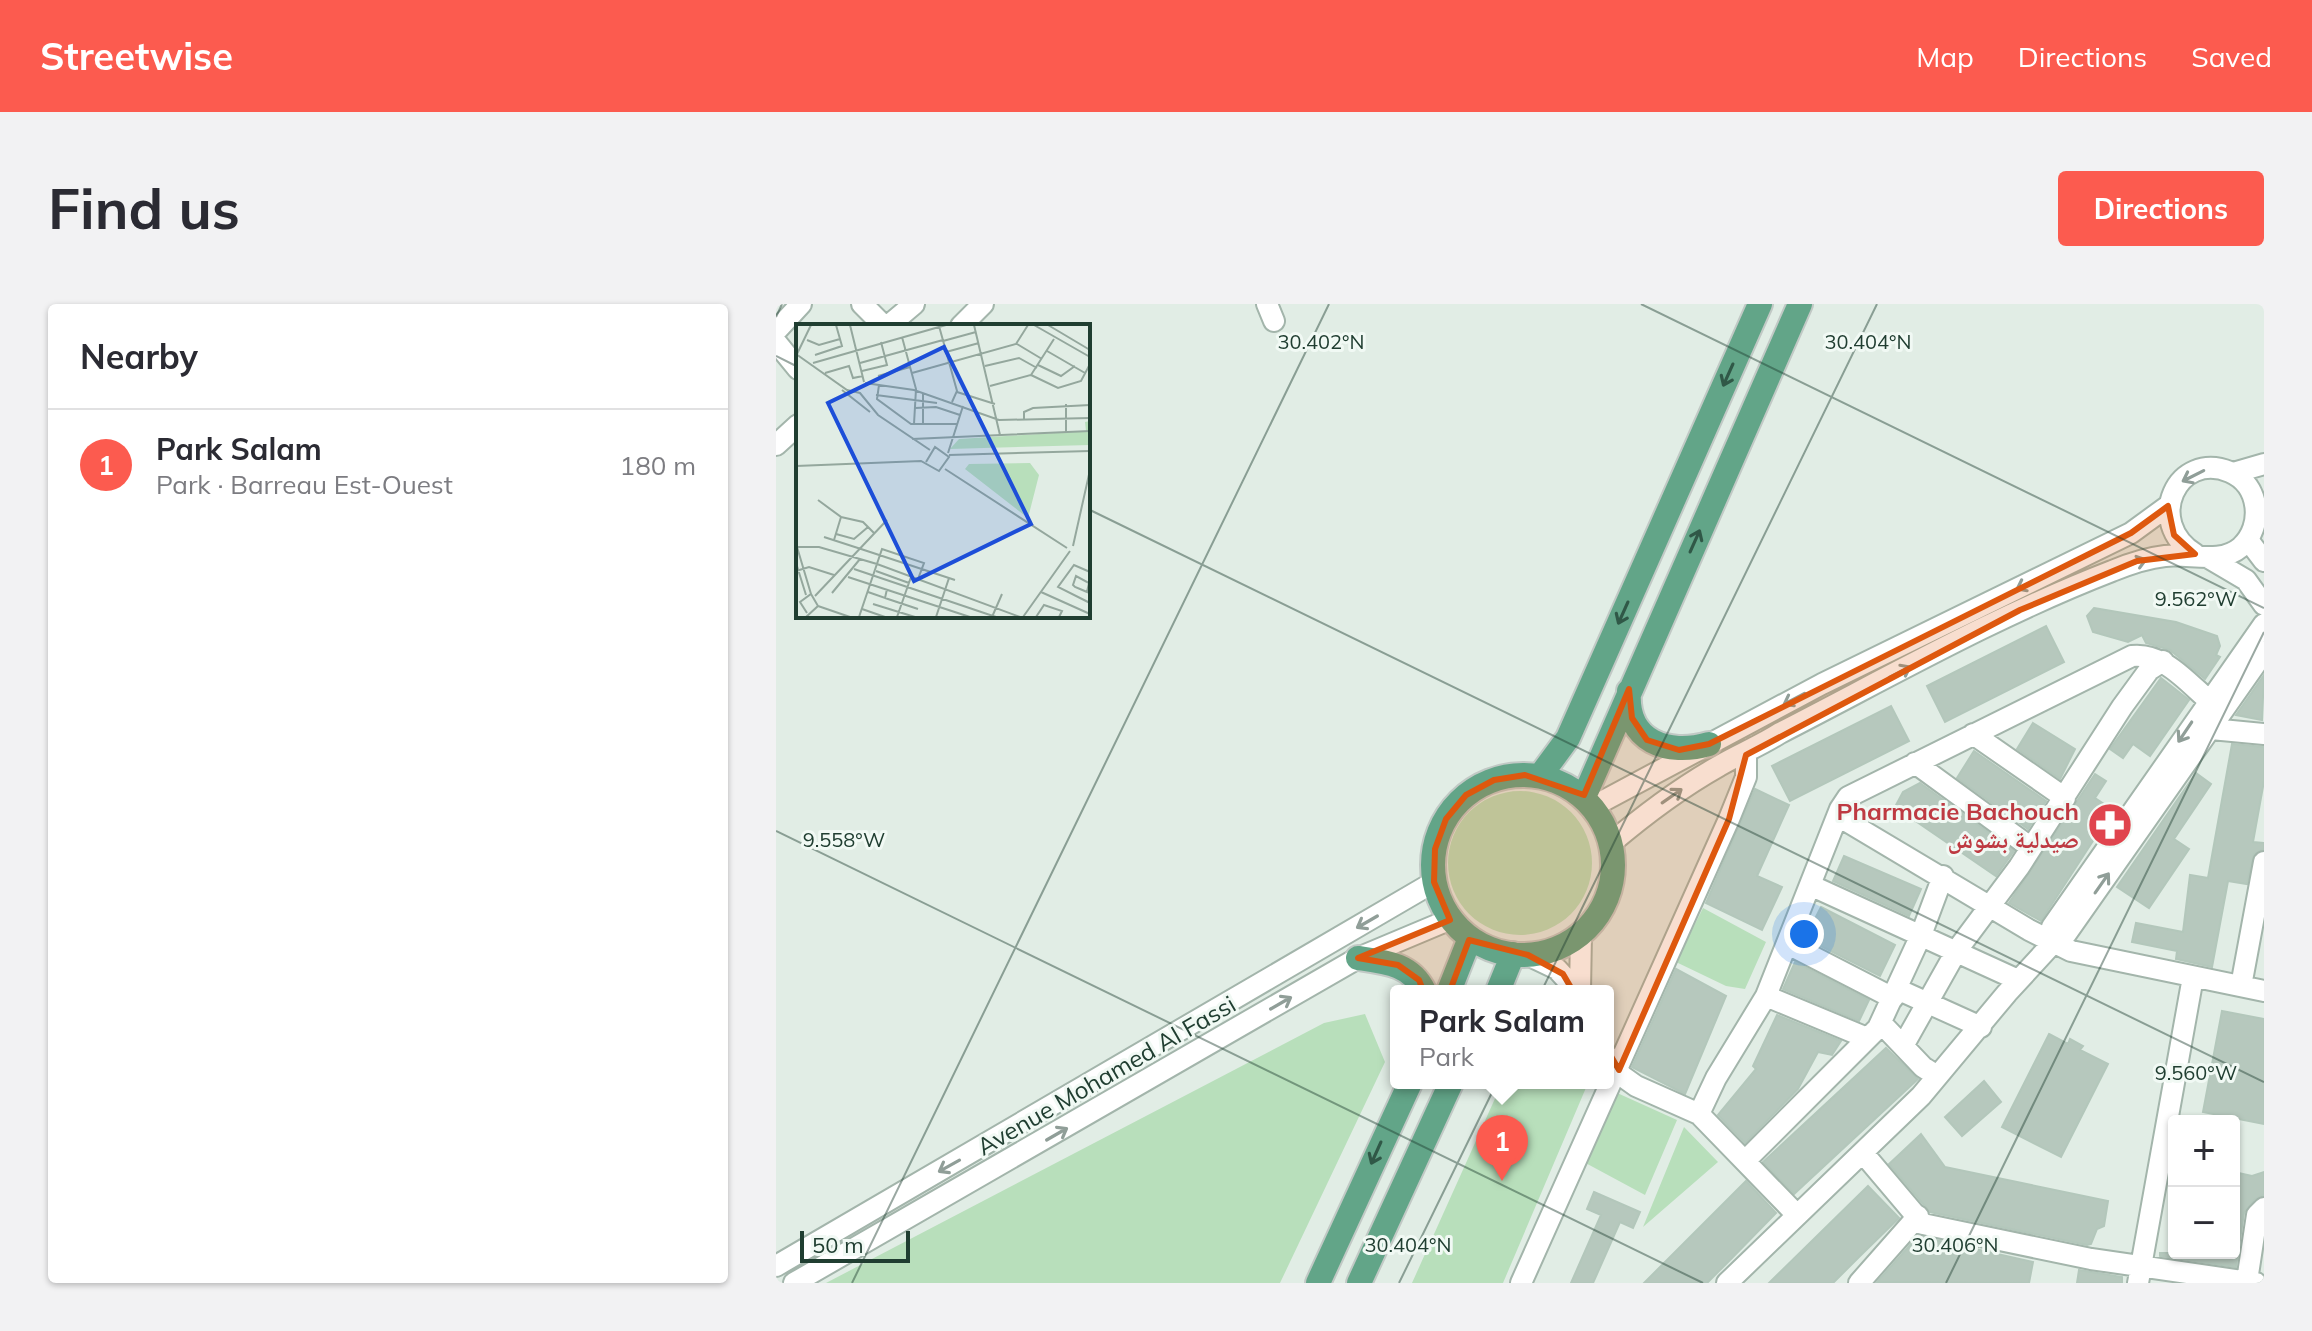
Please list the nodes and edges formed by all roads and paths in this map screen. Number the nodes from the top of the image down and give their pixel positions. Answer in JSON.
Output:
{"nodes":[{"id":1,"x":801,"y":304,"type":"edge"},
{"id":2,"x":862,"y":304,"type":"edge"},
{"id":3,"x":914,"y":304,"type":"edge"},
{"id":4,"x":983,"y":304,"type":"edge"},
{"id":5,"x":1760,"y":304,"type":"edge"},
{"id":6,"x":1800,"y":304,"type":"edge"},
{"id":7,"x":884,"y":324,"type":"edge"},
{"id":8,"x":889,"y":324,"type":"edge"},
{"id":9,"x":963,"y":324,"type":"edge"},
{"id":10,"x":776,"y":331,"type":"edge"},
{"id":11,"x":776,"y":342,"type":"edge"},
{"id":12,"x":796,"y":367,"type":"edge"},
{"id":13,"x":796,"y":427,"type":"edge"},
{"id":14,"x":776,"y":445,"type":"edge"},
{"id":15,"x":2264,"y":464,"type":"edge"},
{"id":16,"x":2233,"y":473,"type":"junction"},
{"id":17,"x":2168,"y":506,"type":"junction"},
{"id":18,"x":2260,"y":506,"type":"edge"},
{"id":19,"x":2248,"y":540,"type":"junction"},
{"id":20,"x":2201,"y":556,"type":"junction"},
{"id":21,"x":2264,"y":561,"type":"edge"},
{"id":22,"x":2264,"y":605,"type":"edge"},
{"id":23,"x":2264,"y":624,"type":"edge"},
{"id":24,"x":2264,"y":652,"type":"edge"},
{"id":25,"x":2163,"y":661,"type":"junction"},
{"id":26,"x":1629,"y":689,"type":"junction"},
{"id":27,"x":2213,"y":714,"type":"junction"},
{"id":28,"x":1973,"y":734,"type":"junction"},
{"id":29,"x":2264,"y":734,"type":"edge"},
{"id":30,"x":1709,"y":744,"type":"junction"},
{"id":31,"x":1746,"y":755,"type":"junction"},
{"id":32,"x":1915,"y":763,"type":"junction"},
{"id":33,"x":1540,"y":776,"type":"junction"},
{"id":34,"x":2065,"y":798,"type":"junction"},
{"id":35,"x":1588,"y":802,"type":"junction"},
{"id":36,"x":1838,"y":816,"type":"junction"},
{"id":37,"x":1610,"y":844,"type":"junction"},
{"id":38,"x":2030,"y":847,"type":"junction"},
{"id":39,"x":2264,"y":862,"type":"edge"},
{"id":40,"x":1943,"y":876,"type":"junction"},
{"id":41,"x":1434,"y":882,"type":"junction"},
{"id":42,"x":1812,"y":886,"type":"junction"},
{"id":43,"x":1991,"y":904,"type":"junction"},
{"id":44,"x":1451,"y":919,"type":"junction"},
{"id":45,"x":1581,"y":933,"type":"junction"},
{"id":46,"x":1921,"y":935,"type":"junction"},
{"id":47,"x":1470,"y":938,"type":"junction"},
{"id":48,"x":2053,"y":943,"type":"junction"},
{"id":49,"x":1788,"y":944,"type":"junction"},
{"id":50,"x":1957,"y":950,"type":"junction"},
{"id":51,"x":1520,"y":955,"type":"junction"},
{"id":52,"x":1358,"y":958,"type":"junction"},
{"id":53,"x":2193,"y":977,"type":"junction"},
{"id":54,"x":2018,"y":980,"type":"junction"},
{"id":55,"x":1421,"y":985,"type":"edge"},
{"id":56,"x":1451,"y":985,"type":"edge"},
{"id":57,"x":1502,"y":985,"type":"edge"},
{"id":58,"x":1573,"y":985,"type":"edge"},
{"id":59,"x":1579,"y":985,"type":"edge"},
{"id":60,"x":2241,"y":986,"type":"junction"},
{"id":61,"x":2264,"y":991,"type":"edge"},
{"id":62,"x":1895,"y":994,"type":"junction"},
{"id":63,"x":1766,"y":996,"type":"junction"},
{"id":64,"x":1928,"y":1003,"type":"junction"},
{"id":65,"x":1981,"y":1027,"type":"junction"},
{"id":66,"x":1874,"y":1031,"type":"junction"},
{"id":67,"x":1903,"y":1046,"type":"junction"},
{"id":68,"x":1614,"y":1061,"type":"edge"},
{"id":69,"x":1614,"y":1064,"type":"edge"},
{"id":70,"x":1937,"y":1076,"type":"junction"},
{"id":71,"x":1407,"y":1089,"type":"edge"},
{"id":72,"x":1448,"y":1089,"type":"edge"},
{"id":73,"x":1602,"y":1089,"type":"edge"},
{"id":74,"x":1699,"y":1114,"type":"junction"},
{"id":75,"x":1863,"y":1153,"type":"junction"},
{"id":76,"x":1746,"y":1160,"type":"junction"},
{"id":77,"x":2264,"y":1208,"type":"edge"},
{"id":78,"x":1796,"y":1214,"type":"junction"},
{"id":79,"x":1918,"y":1216,"type":"junction"},
{"id":80,"x":776,"y":1266,"type":"edge"},
{"id":81,"x":2140,"y":1274,"type":"edge"},
{"id":82,"x":2223,"y":1280,"type":"edge"},
{"id":83,"x":2252,"y":1282,"type":"edge"},
{"id":84,"x":794,"y":1283,"type":"edge"},
{"id":85,"x":1318,"y":1283,"type":"edge"},
{"id":86,"x":1359,"y":1283,"type":"edge"},
{"id":87,"x":1521,"y":1283,"type":"edge"},
{"id":88,"x":1727,"y":1283,"type":"edge"},
{"id":89,"x":1859,"y":1283,"type":"edge"}],
"edges":[{"from":1,"to":10,"type":"street"},
{"from":2,"to":7,"type":"street"},
{"from":3,"to":8,"type":"street"},
{"from":4,"to":9,"type":"street"},
{"from":5,"to":33,"type":"main road","one_way":true},
{"from":26,"to":6,"type":"main road","one_way":true},
{"from":11,"to":12,"type":"street"},
{"from":13,"to":14,"type":"street"},
{"from":15,"to":16,"type":"street"},
{"from":16,"to":17,"type":"street","one_way":true},
{"from":16,"to":18,"type":"street"},
{"from":17,"to":20,"type":"street"},
{"from":17,"to":30,"type":"street","one_way":true},
{"from":18,"to":19,"type":"street"},
{"from":19,"to":20,"type":"street"},
{"from":19,"to":21,"type":"street"},
{"from":20,"to":22,"type":"street"},
{"from":31,"to":20,"type":"street","one_way":true},
{"from":23,"to":27,"type":"street"},
{"from":24,"to":27,"type":"street"},
{"from":25,"to":27,"type":"street"},
{"from":25,"to":28,"type":"street"},
{"from":25,"to":34,"type":"street"},
{"from":26,"to":30,"type":"main road"},
{"from":26,"to":35,"type":"main road"},
{"from":27,"to":29,"type":"street"},
{"from":27,"to":48,"type":"street"},
{"from":28,"to":32,"type":"street"},
{"from":28,"to":34,"type":"street"},
{"from":30,"to":35,"type":"street"},
{"from":37,"to":31,"type":"street","one_way":true},
{"from":31,"to":68,"type":"street"},
{"from":32,"to":36,"type":"street"},
{"from":32,"to":38,"type":"street"},
{"from":33,"to":35,"type":"main road"},
{"from":33,"to":41,"type":"main road"},
{"from":34,"to":38,"type":"street"},
{"from":35,"to":37,"type":"main road"},
{"from":36,"to":40,"type":"street"},
{"from":36,"to":42,"type":"street"},
{"from":37,"to":45,"type":"main road"},
{"from":38,"to":43,"type":"street"},
{"from":39,"to":60,"type":"street"},
{"from":40,"to":43,"type":"street"},
{"from":40,"to":46,"type":"street"},
{"from":41,"to":44,"type":"main road"},
{"from":41,"to":80,"type":"street","name":"Avenue Mohamed Al Fassi","one_way":true},
{"from":42,"to":46,"type":"street"},
{"from":42,"to":49,"type":"street"},
{"from":43,"to":48,"type":"street"},
{"from":43,"to":50,"type":"street"},
{"from":44,"to":47,"type":"main road"},
{"from":44,"to":52,"type":"street","name":"Avenue Mohamed Al Fassi"},
{"from":45,"to":51,"type":"main road"},
{"from":45,"to":59,"type":"street"},
{"from":46,"to":50,"type":"street"},
{"from":46,"to":62,"type":"street"},
{"from":47,"to":51,"type":"main road"},
{"from":47,"to":56,"type":"main road"},
{"from":48,"to":53,"type":"street"},
{"from":48,"to":54,"type":"street"},
{"from":49,"to":62,"type":"street"},
{"from":49,"to":63,"type":"street"},
{"from":50,"to":54,"type":"street"},
{"from":50,"to":64,"type":"street"},
{"from":51,"to":57,"type":"main road"},
{"from":51,"to":58,"type":"street"},
{"from":52,"to":55,"type":"main road"},
{"from":84,"to":52,"type":"street","name":"Avenue Mohamed Al Fassi","one_way":true},
{"from":53,"to":60,"type":"street"},
{"from":53,"to":81,"type":"street"},
{"from":54,"to":65,"type":"street"},
{"from":60,"to":61,"type":"street"},
{"from":62,"to":64,"type":"street"},
{"from":62,"to":66,"type":"street"},
{"from":63,"to":66,"type":"street"},
{"from":63,"to":74,"type":"street"},
{"from":64,"to":65,"type":"street"},
{"from":64,"to":67,"type":"street"},
{"from":65,"to":70,"type":"street"},
{"from":66,"to":67,"type":"street"},
{"from":66,"to":76,"type":"street"},
{"from":67,"to":70,"type":"street"},
{"from":69,"to":74,"type":"street"},
{"from":70,"to":75,"type":"street"},
{"from":71,"to":85,"type":"main road","one_way":true},
{"from":72,"to":86,"type":"main road"},
{"from":73,"to":87,"type":"street"},
{"from":74,"to":76,"type":"street"},
{"from":75,"to":78,"type":"street"},
{"from":75,"to":79,"type":"street"},
{"from":76,"to":78,"type":"street"},
{"from":77,"to":83,"type":"street"},
{"from":78,"to":88,"type":"street"},
{"from":79,"to":81,"type":"street"},
{"from":79,"to":89,"type":"street"},
{"from":81,"to":82,"type":"street"},
{"from":82,"to":83,"type":"street"}]}
